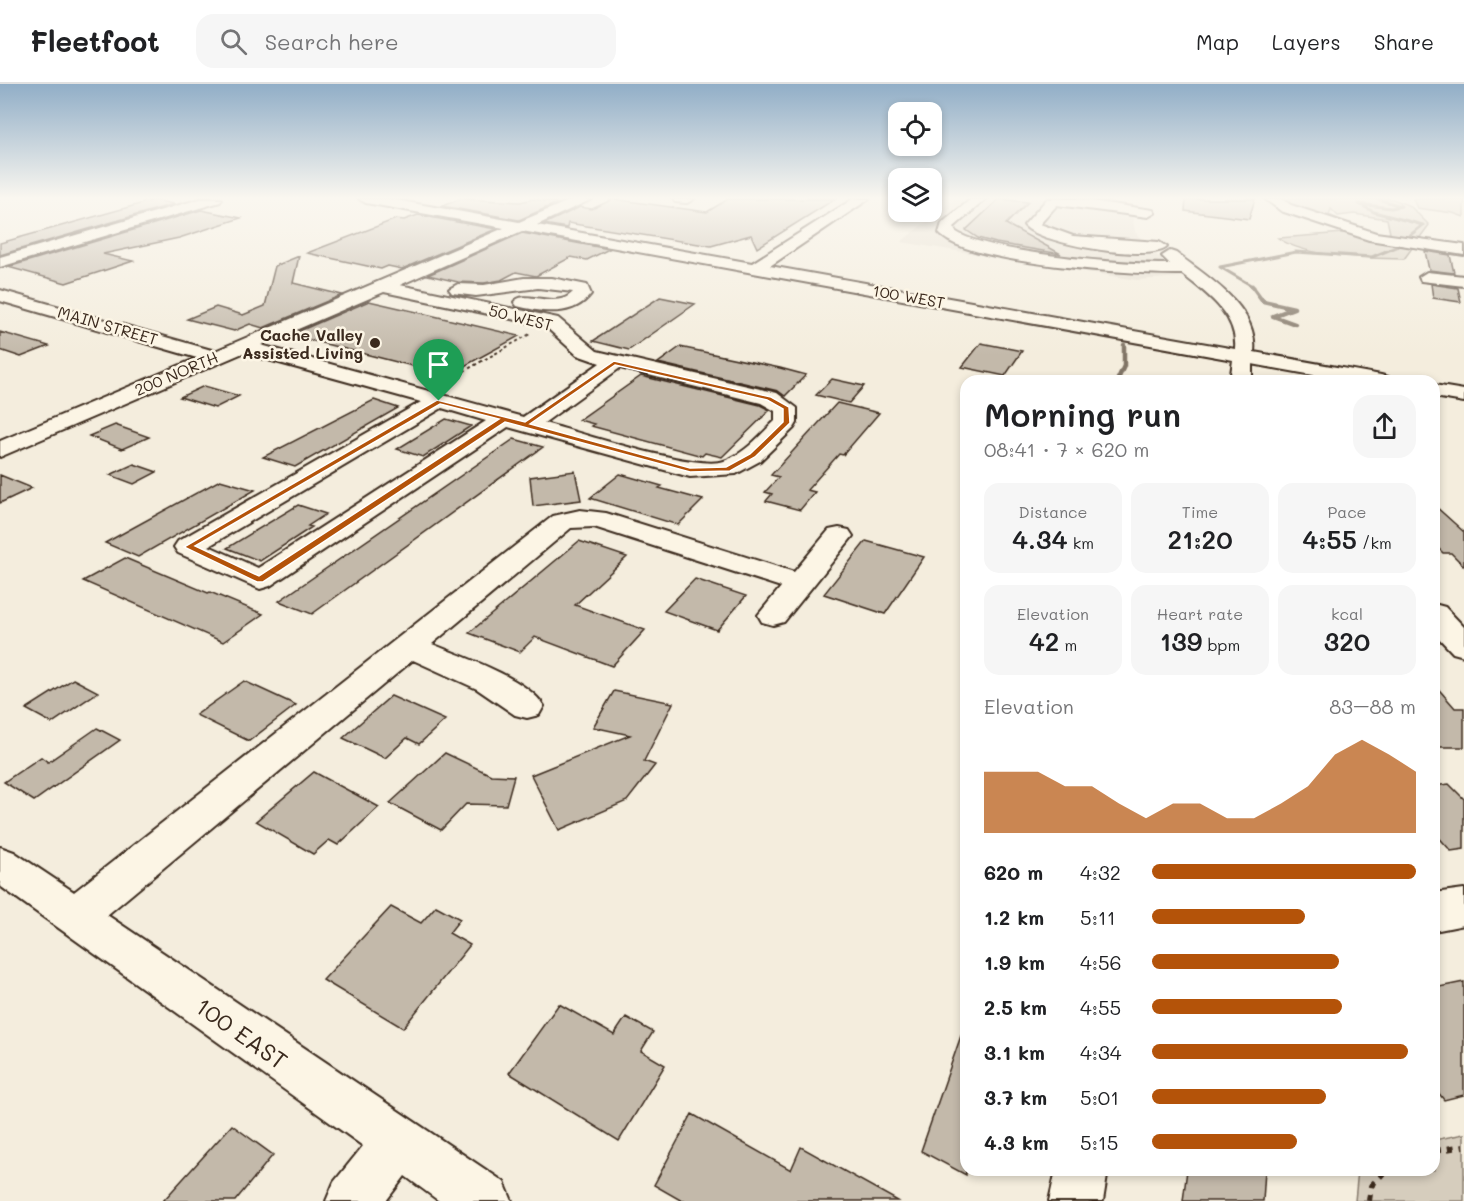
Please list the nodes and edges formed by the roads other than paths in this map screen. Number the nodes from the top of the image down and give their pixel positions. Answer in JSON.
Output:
{"nodes":[{"id":1,"x":37,"y":251,"type":"edge"},
{"id":2,"x":463,"y":251,"type":"edge"},
{"id":3,"x":655,"y":251,"type":"edge"},
{"id":4,"x":782,"y":251,"type":"edge"},
{"id":5,"x":1005,"y":251,"type":"edge"},
{"id":6,"x":1165,"y":251,"type":"edge"},
{"id":7,"x":0,"y":262,"type":"edge"},
{"id":8,"x":755,"y":269,"type":"junction"},
{"id":9,"x":1186,"y":269,"type":"junction"},
{"id":10,"x":401,"y":277,"type":"junction"},
{"id":11,"x":1427,"y":277,"type":"dead end"},
{"id":12,"x":1464,"y":281,"type":"edge"},
{"id":13,"x":381,"y":286,"type":"junction"},
{"id":14,"x":501,"y":289,"type":"dead end"},
{"id":15,"x":0,"y":294,"type":"edge"},
{"id":16,"x":242,"y":346,"type":"junction"},
{"id":17,"x":1243,"y":356,"type":"junction"},
{"id":18,"x":215,"y":357,"type":"junction"},
{"id":19,"x":614,"y":363,"type":"junction"},
{"id":20,"x":1240,"y":375,"type":"edge"},
{"id":21,"x":1348,"y":375,"type":"edge"},
{"id":22,"x":1440,"y":392,"type":"edge"},
{"id":23,"x":441,"y":393,"type":"junction"},
{"id":24,"x":1464,"y":396,"type":"edge"},
{"id":25,"x":515,"y":422,"type":"junction"},
{"id":26,"x":0,"y":450,"type":"edge"},
{"id":27,"x":839,"y":536,"type":"dead end"},
{"id":28,"x":800,"y":583,"type":"junction"},
{"id":29,"x":773,"y":615,"type":"dead end"},
{"id":30,"x":1440,"y":620,"type":"edge"},
{"id":31,"x":1464,"y":646,"type":"edge"},
{"id":32,"x":411,"y":647,"type":"junction"},
{"id":33,"x":527,"y":706,"type":"dead end"},
{"id":34,"x":1,"y":866,"type":"edge"},
{"id":35,"x":1464,"y":907,"type":"edge"},
{"id":36,"x":1440,"y":911,"type":"edge"},
{"id":37,"x":75,"y":916,"type":"junction"},
{"id":38,"x":398,"y":1143,"type":"junction"},
{"id":39,"x":1081,"y":1176,"type":"edge"},
{"id":40,"x":353,"y":1201,"type":"edge"},
{"id":41,"x":485,"y":1201,"type":"edge"},
{"id":42,"x":1076,"y":1201,"type":"edge"}],
"edges":[{"from":1,"to":7,"type":"street"},
{"from":2,"to":10,"type":"street","name":"200 NORTH"},
{"from":3,"to":8,"type":"street","name":"100 WEST"},
{"from":4,"to":8,"type":"street"},
{"from":5,"to":9,"type":"street"},
{"from":6,"to":9,"type":"street"},
{"from":8,"to":17,"type":"street","name":"100 WEST"},
{"from":9,"to":17,"type":"street"},
{"from":10,"to":13,"type":"street","name":"200 NORTH"},
{"from":10,"to":14,"type":"street"},
{"from":11,"to":12,"type":"street"},
{"from":13,"to":16,"type":"street","name":"200 NORTH"},
{"from":13,"to":19,"type":"street","name":"50 WEST"},
{"from":15,"to":18,"type":"street","name":"MAIN STREET"},
{"from":16,"to":18,"type":"street","name":"200 NORTH"},
{"from":16,"to":23,"type":"street"},
{"from":17,"to":20,"type":"street"},
{"from":17,"to":21,"type":"street","name":"100 WEST"},
{"from":18,"to":26,"type":"street","name":"200 NORTH"},
{"from":19,"to":25,"type":"street"},
{"from":19,"to":25,"type":"street","name":"50 WEST"},
{"from":22,"to":24,"type":"street"},
{"from":23,"to":25,"type":"street"},
{"from":23,"to":25,"type":"street"},
{"from":27,"to":28,"type":"street"},
{"from":28,"to":29,"type":"street"},
{"from":28,"to":32,"type":"street"},
{"from":30,"to":31,"type":"street"},
{"from":32,"to":33,"type":"street"},
{"from":32,"to":37,"type":"street"},
{"from":34,"to":37,"type":"street","name":"100 EAST"},
{"from":35,"to":36,"type":"street"},
{"from":37,"to":38,"type":"street","name":"100 EAST"},
{"from":38,"to":40,"type":"street"},
{"from":38,"to":41,"type":"street","name":"100 EAST"},
{"from":39,"to":42,"type":"street"}]}
